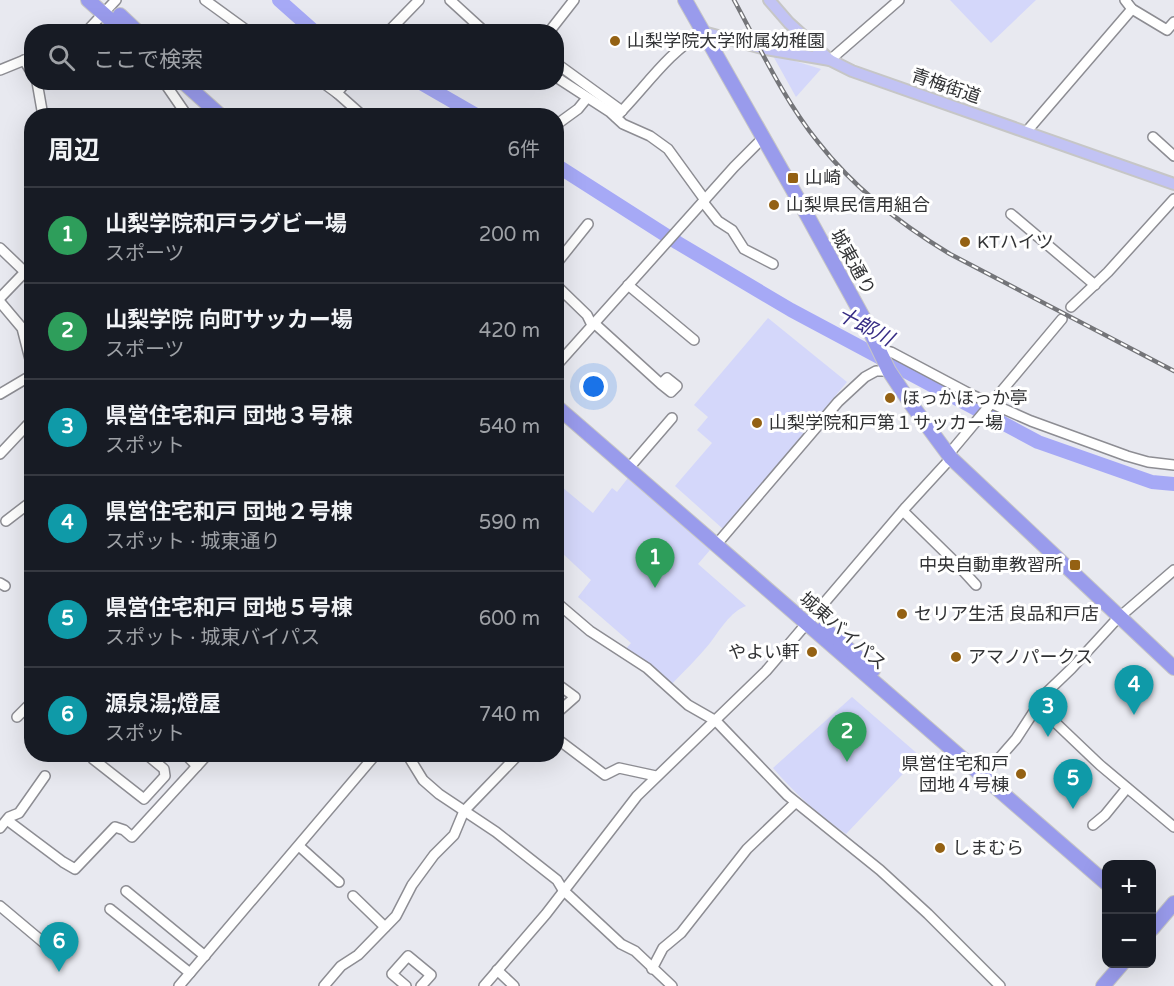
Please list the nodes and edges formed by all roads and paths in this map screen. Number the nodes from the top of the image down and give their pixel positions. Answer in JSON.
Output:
{"nodes":[{"id":1,"x":88,"y":0,"type":"edge"},
{"id":2,"x":205,"y":0,"type":"edge"},
{"id":3,"x":419,"y":0,"type":"edge"},
{"id":4,"x":450,"y":0,"type":"edge"},
{"id":5,"x":574,"y":0,"type":"edge"},
{"id":6,"x":685,"y":0,"type":"edge"},
{"id":7,"x":769,"y":0,"type":"edge"},
{"id":8,"x":899,"y":0,"type":"edge"},
{"id":9,"x":1125,"y":0,"type":"edge"},
{"id":10,"x":108,"y":5,"type":"edge"},
{"id":11,"x":1132,"y":9,"type":"junction"},
{"id":12,"x":1174,"y":22,"type":"edge"},
{"id":13,"x":93,"y":24,"type":"edge"},
{"id":14,"x":119,"y":24,"type":"edge"},
{"id":15,"x":129,"y":24,"type":"edge"},
{"id":16,"x":238,"y":24,"type":"edge"},
{"id":17,"x":396,"y":24,"type":"edge"},
{"id":18,"x":476,"y":24,"type":"edge"},
{"id":19,"x":555,"y":24,"type":"edge"},
{"id":20,"x":703,"y":32,"type":"junction"},
{"id":21,"x":830,"y":60,"type":"junction"},
{"id":22,"x":24,"y":61,"type":"edge"},
{"id":23,"x":564,"y":69,"type":"edge"},
{"id":24,"x":0,"y":70,"type":"edge"},
{"id":25,"x":564,"y":82,"type":"edge"},
{"id":26,"x":38,"y":90,"type":"edge"},
{"id":27,"x":170,"y":90,"type":"edge"},
{"id":28,"x":192,"y":90,"type":"edge"},
{"id":29,"x":205,"y":90,"type":"edge"},
{"id":30,"x":333,"y":90,"type":"edge"},
{"id":31,"x":339,"y":90,"type":"edge"},
{"id":32,"x":337,"y":93,"type":"junction"},
{"id":33,"x":587,"y":98,"type":"junction"},
{"id":34,"x":41,"y":108,"type":"edge"},
{"id":35,"x":182,"y":108,"type":"edge"},
{"id":36,"x":212,"y":108,"type":"edge"},
{"id":37,"x":225,"y":108,"type":"edge"},
{"id":38,"x":354,"y":108,"type":"edge"},
{"id":39,"x":619,"y":114,"type":"junction"},
{"id":40,"x":564,"y":119,"type":"edge"},
{"id":41,"x":1027,"y":131,"type":"junction"},
{"id":42,"x":1153,"y":137,"type":"dead end"},
{"id":43,"x":763,"y":138,"type":"junction"},
{"id":44,"x":1174,"y":156,"type":"edge"},
{"id":45,"x":1174,"y":184,"type":"edge"},
{"id":46,"x":1174,"y":199,"type":"edge"},
{"id":47,"x":704,"y":201,"type":"junction"},
{"id":48,"x":1011,"y":214,"type":"dead end"},
{"id":49,"x":588,"y":224,"type":"dead end"},
{"id":50,"x":0,"y":248,"type":"edge"},
{"id":51,"x":564,"y":254,"type":"edge"},
{"id":52,"x":773,"y":264,"type":"dead end"},
{"id":53,"x":24,"y":270,"type":"edge"},
{"id":54,"x":24,"y":278,"type":"edge"},
{"id":55,"x":628,"y":285,"type":"junction"},
{"id":56,"x":1095,"y":285,"type":"junction"},
{"id":57,"x":564,"y":292,"type":"edge"},
{"id":58,"x":0,"y":300,"type":"edge"},
{"id":59,"x":1071,"y":307,"type":"dead end"},
{"id":60,"x":1062,"y":319,"type":"dead end"},
{"id":61,"x":593,"y":324,"type":"junction"},
{"id":62,"x":24,"y":336,"type":"edge"},
{"id":63,"x":694,"y":340,"type":"dead end"},
{"id":64,"x":879,"y":349,"type":"junction"},
{"id":65,"x":564,"y":357,"type":"edge"},
{"id":66,"x":889,"y":371,"type":"junction"},
{"id":67,"x":24,"y":380,"type":"edge"},
{"id":68,"x":661,"y":384,"type":"dead end"},
{"id":69,"x":0,"y":394,"type":"edge"},
{"id":70,"x":564,"y":404,"type":"edge"},
{"id":71,"x":991,"y":404,"type":"junction"},
{"id":72,"x":564,"y":412,"type":"edge"},
{"id":73,"x":672,"y":418,"type":"dead end"},
{"id":74,"x":24,"y":428,"type":"edge"},
{"id":75,"x":0,"y":454,"type":"edge"},
{"id":76,"x":950,"y":456,"type":"junction"},
{"id":77,"x":1174,"y":465,"type":"edge"},
{"id":78,"x":631,"y":466,"type":"junction"},
{"id":79,"x":24,"y":507,"type":"edge"},
{"id":80,"x":903,"y":511,"type":"junction"},
{"id":81,"x":6,"y":522,"type":"dead end"},
{"id":82,"x":718,"y":542,"type":"junction"},
{"id":83,"x":1174,"y":570,"type":"edge"},
{"id":84,"x":976,"y":585,"type":"dead end"},
{"id":85,"x":564,"y":609,"type":"edge"},
{"id":86,"x":1120,"y":616,"type":"junction"},
{"id":87,"x":809,"y":621,"type":"junction"},
{"id":88,"x":1174,"y":668,"type":"edge"},
{"id":89,"x":564,"y":689,"type":"edge"},
{"id":90,"x":564,"y":706,"type":"edge"},
{"id":91,"x":1038,"y":706,"type":"junction"},
{"id":92,"x":24,"y":710,"type":"edge"},
{"id":93,"x":17,"y":717,"type":"dead end"},
{"id":94,"x":716,"y":721,"type":"junction"},
{"id":95,"x":564,"y":744,"type":"edge"},
{"id":96,"x":97,"y":762,"type":"edge"},
{"id":97,"x":156,"y":762,"type":"edge"},
{"id":98,"x":193,"y":762,"type":"edge"},
{"id":99,"x":201,"y":762,"type":"edge"},
{"id":100,"x":369,"y":762,"type":"edge"},
{"id":101,"x":412,"y":762,"type":"edge"},
{"id":102,"x":511,"y":762,"type":"edge"},
{"id":103,"x":197,"y":766,"type":"junction"},
{"id":104,"x":988,"y":771,"type":"junction"},
{"id":105,"x":45,"y":776,"type":"dead end"},
{"id":106,"x":656,"y":776,"type":"junction"},
{"id":107,"x":1127,"y":788,"type":"junction"},
{"id":108,"x":795,"y":802,"type":"junction"},
{"id":109,"x":464,"y":811,"type":"junction"},
{"id":110,"x":7,"y":819,"type":"junction"},
{"id":111,"x":1093,"y":825,"type":"dead end"},
{"id":112,"x":0,"y":828,"type":"edge"},
{"id":113,"x":1174,"y":828,"type":"edge"},
{"id":114,"x":299,"y":846,"type":"junction"},
{"id":115,"x":1102,"y":870,"type":"edge"},
{"id":116,"x":1102,"y":879,"type":"edge"},
{"id":117,"x":339,"y":882,"type":"dead end"},
{"id":118,"x":563,"y":890,"type":"junction"},
{"id":119,"x":126,"y":891,"type":"dead end"},
{"id":120,"x":353,"y":896,"type":"dead end"},
{"id":121,"x":1174,"y":903,"type":"edge"},
{"id":122,"x":0,"y":906,"type":"edge"},
{"id":123,"x":110,"y":909,"type":"dead end"},
{"id":124,"x":1156,"y":918,"type":"edge"},
{"id":125,"x":385,"y":927,"type":"junction"},
{"id":126,"x":50,"y":948,"type":"dead end"},
{"id":127,"x":205,"y":956,"type":"junction"},
{"id":128,"x":1118,"y":968,"type":"edge"},
{"id":129,"x":652,"y":969,"type":"junction"},
{"id":130,"x":497,"y":970,"type":"junction"},
{"id":131,"x":190,"y":973,"type":"junction"},
{"id":132,"x":179,"y":986,"type":"edge"},
{"id":133,"x":324,"y":986,"type":"edge"},
{"id":134,"x":406,"y":986,"type":"edge"},
{"id":135,"x":421,"y":986,"type":"edge"},
{"id":136,"x":484,"y":986,"type":"edge"},
{"id":137,"x":514,"y":986,"type":"edge"},
{"id":138,"x":672,"y":986,"type":"edge"},
{"id":139,"x":1000,"y":986,"type":"edge"},
{"id":140,"x":1103,"y":986,"type":"edge"}],
"edges":[{"from":1,"to":10,"type":"highway"},
{"from":2,"to":16,"type":"street"},
{"from":3,"to":17,"type":"street"},
{"from":4,"to":18,"type":"street"},
{"from":5,"to":19,"type":"street"},
{"from":6,"to":20,"type":"highway","name":"城東通り"},
{"from":7,"to":21,"type":"main road"},
{"from":8,"to":21,"type":"street"},
{"from":9,"to":11,"type":"street"},
{"from":10,"to":13,"type":"street"},
{"from":10,"to":14,"type":"highway"},
{"from":10,"to":15,"type":"highway"},
{"from":11,"to":12,"type":"street"},
{"from":11,"to":41,"type":"street"},
{"from":20,"to":21,"type":"main road","name":"青梅街道"},
{"from":20,"to":39,"type":"street"},
{"from":20,"to":43,"type":"highway","name":"城東通り"},
{"from":21,"to":41,"type":"main road","name":"青梅街道"},
{"from":22,"to":24,"type":"street"},
{"from":23,"to":39,"type":"street"},
{"from":25,"to":33,"type":"street"},
{"from":26,"to":34,"type":"street"},
{"from":27,"to":35,"type":"street"},
{"from":28,"to":36,"type":"highway"},
{"from":29,"to":37,"type":"highway"},
{"from":30,"to":32,"type":"street"},
{"from":31,"to":32,"type":"street"},
{"from":32,"to":38,"type":"street"},
{"from":33,"to":39,"type":"street"},
{"from":33,"to":40,"type":"street"},
{"from":39,"to":47,"type":"street"},
{"from":41,"to":45,"type":"main road","name":"青梅街道"},
{"from":42,"to":44,"type":"street"},
{"from":43,"to":47,"type":"street"},
{"from":43,"to":64,"type":"highway","name":"城東通り"},
{"from":46,"to":56,"type":"street"},
{"from":47,"to":52,"type":"street"},
{"from":47,"to":55,"type":"street"},
{"from":48,"to":56,"type":"street"},
{"from":49,"to":51,"type":"street"},
{"from":50,"to":53,"type":"street"},
{"from":54,"to":58,"type":"street"},
{"from":55,"to":61,"type":"street"},
{"from":55,"to":63,"type":"street"},
{"from":56,"to":59,"type":"street"},
{"from":57,"to":61,"type":"street"},
{"from":58,"to":62,"type":"street"},
{"from":60,"to":71,"type":"street"},
{"from":61,"to":65,"type":"street"},
{"from":61,"to":68,"type":"street"},
{"from":64,"to":66,"type":"highway","name":"城東通り"},
{"from":64,"to":71,"type":"street"},
{"from":66,"to":76,"type":"highway","name":"城東通り"},
{"from":66,"to":82,"type":"street"},
{"from":67,"to":69,"type":"street"},
{"from":70,"to":78,"type":"highway","name":"城東バイパス"},
{"from":71,"to":76,"type":"street"},
{"from":71,"to":77,"type":"street"},
{"from":72,"to":78,"type":"highway","name":"城東バイパス"},
{"from":73,"to":78,"type":"street"},
{"from":74,"to":75,"type":"street"},
{"from":76,"to":80,"type":"street"},
{"from":76,"to":86,"type":"highway","name":"城東通り"},
{"from":78,"to":82,"type":"highway","name":"城東バイパス"},
{"from":79,"to":81,"type":"street"},
{"from":80,"to":84,"type":"street"},
{"from":80,"to":87,"type":"street"},
{"from":82,"to":87,"type":"highway","name":"城東バイパス"},
{"from":83,"to":86,"type":"street"},
{"from":85,"to":94,"type":"street"},
{"from":86,"to":88,"type":"highway","name":"城東通り"},
{"from":86,"to":91,"type":"street"},
{"from":87,"to":94,"type":"street"},
{"from":87,"to":104,"type":"highway","name":"城東バイパス"},
{"from":87,"to":116,"type":"highway","name":"城東バイパス"},
{"from":89,"to":90,"type":"street"},
{"from":91,"to":104,"type":"street"},
{"from":91,"to":107,"type":"street"},
{"from":92,"to":93,"type":"street"},
{"from":94,"to":106,"type":"street"},
{"from":94,"to":108,"type":"street"},
{"from":95,"to":106,"type":"street"},
{"from":96,"to":97,"type":"street"},
{"from":98,"to":103,"type":"street"},
{"from":99,"to":103,"type":"street"},
{"from":100,"to":114,"type":"street"},
{"from":101,"to":109,"type":"street"},
{"from":102,"to":109,"type":"street"},
{"from":103,"to":110,"type":"street"},
{"from":104,"to":115,"type":"highway","name":"城東バイパス"},
{"from":105,"to":110,"type":"street"},
{"from":106,"to":118,"type":"street"},
{"from":107,"to":111,"type":"street"},
{"from":107,"to":113,"type":"street"},
{"from":108,"to":129,"type":"street"},
{"from":108,"to":139,"type":"street"},
{"from":109,"to":118,"type":"street"},
{"from":109,"to":125,"type":"street"},
{"from":110,"to":112,"type":"street"},
{"from":114,"to":117,"type":"street"},
{"from":114,"to":127,"type":"street"},
{"from":118,"to":129,"type":"street"},
{"from":118,"to":130,"type":"street"},
{"from":119,"to":127,"type":"street"},
{"from":120,"to":125,"type":"street"},
{"from":121,"to":124,"type":"highway"},
{"from":122,"to":126,"type":"street"},
{"from":123,"to":131,"type":"street"},
{"from":125,"to":133,"type":"street"},
{"from":127,"to":131,"type":"street"},
{"from":128,"to":140,"type":"highway"},
{"from":129,"to":138,"type":"street"},
{"from":130,"to":136,"type":"street"},
{"from":130,"to":137,"type":"street"},
{"from":131,"to":132,"type":"street"},
{"from":134,"to":135,"type":"street"}]}
